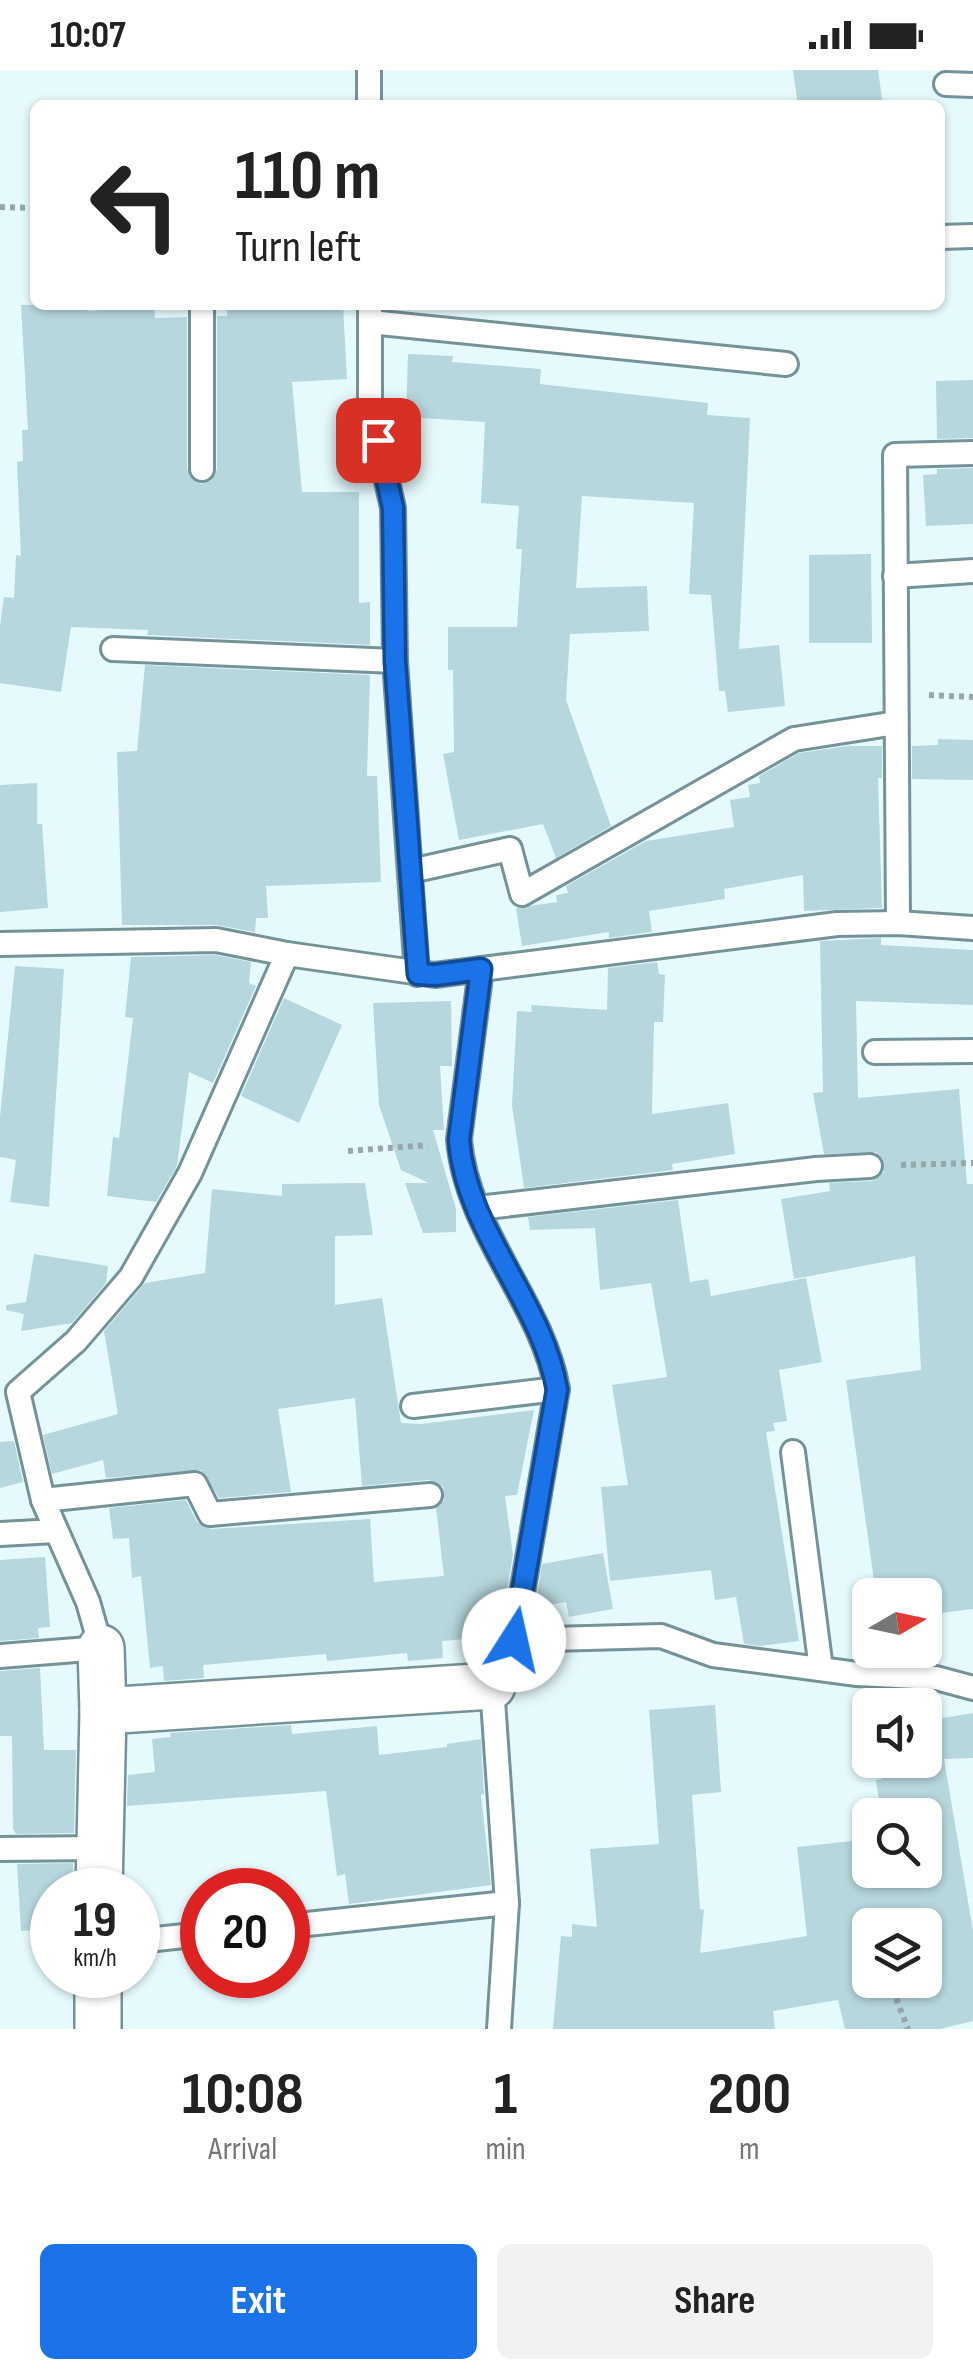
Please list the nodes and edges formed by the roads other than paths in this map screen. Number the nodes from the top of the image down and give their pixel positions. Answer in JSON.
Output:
{"nodes":[{"id":1,"x":369,"y":70,"type":"edge"},
{"id":2,"x":946,"y":84,"type":"dead end"},
{"id":3,"x":973,"y":85,"type":"edge"},
{"id":4,"x":369,"y":100,"type":"edge"},
{"id":5,"x":973,"y":236,"type":"edge"},
{"id":6,"x":945,"y":237,"type":"edge"},
{"id":7,"x":202,"y":310,"type":"edge"},
{"id":8,"x":370,"y":314,"type":"edge"},
{"id":9,"x":786,"y":364,"type":"dead end"},
{"id":10,"x":973,"y":453,"type":"edge"},
{"id":11,"x":202,"y":469,"type":"dead end"},
{"id":12,"x":973,"y":571,"type":"edge"},
{"id":13,"x":895,"y":576,"type":"junction"},
{"id":14,"x":113,"y":649,"type":"dead end"},
{"id":15,"x":395,"y":661,"type":"junction"},
{"id":16,"x":896,"y":723,"type":"junction"},
{"id":17,"x":411,"y":871,"type":"junction"},
{"id":18,"x":898,"y":923,"type":"junction"},
{"id":19,"x":973,"y":928,"type":"edge"},
{"id":20,"x":0,"y":944,"type":"edge"},
{"id":21,"x":287,"y":954,"type":"junction"},
{"id":22,"x":481,"y":969,"type":"junction"},
{"id":23,"x":418,"y":974,"type":"junction"},
{"id":24,"x":973,"y":1051,"type":"edge"},
{"id":25,"x":875,"y":1052,"type":"dead end"},
{"id":26,"x":870,"y":1166,"type":"road end"},
{"id":27,"x":478,"y":1208,"type":"junction"},
{"id":28,"x":557,"y":1390,"type":"junction"},
{"id":29,"x":9,"y":1393,"type":"edge"},
{"id":30,"x":412,"y":1406,"type":"dead end"},
{"id":31,"x":793,"y":1452,"type":"dead end"},
{"id":32,"x":430,"y":1496,"type":"dead end"},
{"id":33,"x":43,"y":1500,"type":"junction"},
{"id":34,"x":56,"y":1531,"type":"junction"},
{"id":35,"x":0,"y":1534,"type":"edge"},
{"id":36,"x":514,"y":1640,"type":"junction"},
{"id":37,"x":101,"y":1648,"type":"junction"},
{"id":38,"x":0,"y":1656,"type":"edge"},
{"id":39,"x":821,"y":1669,"type":"junction"},
{"id":40,"x":492,"y":1686,"type":"junction"},
{"id":41,"x":973,"y":1688,"type":"edge"},
{"id":42,"x":103,"y":1711,"type":"junction"},
{"id":43,"x":0,"y":1849,"type":"edge"},
{"id":44,"x":94,"y":1868,"type":"edge"},
{"id":45,"x":99,"y":1868,"type":"edge"},
{"id":46,"x":507,"y":1904,"type":"junction"},
{"id":47,"x":310,"y":1924,"type":"edge"},
{"id":48,"x":98,"y":1998,"type":"edge"},
{"id":49,"x":98,"y":2029,"type":"edge"},
{"id":50,"x":499,"y":2029,"type":"edge"}],
"edges":[{"from":1,"to":4,"type":"lane"},
{"from":2,"to":3,"type":"lane"},
{"from":5,"to":6,"type":"lane"},
{"from":7,"to":11,"type":"lane"},
{"from":8,"to":9,"type":"lane"},
{"from":8,"to":15,"type":"lane"},
{"from":10,"to":13,"type":"lane"},
{"from":12,"to":13,"type":"lane"},
{"from":13,"to":16,"type":"lane"},
{"from":14,"to":15,"type":"lane"},
{"from":15,"to":17,"type":"lane"},
{"from":16,"to":17,"type":"lane"},
{"from":16,"to":18,"type":"lane"},
{"from":17,"to":23,"type":"lane"},
{"from":18,"to":19,"type":"lane"},
{"from":18,"to":22,"type":"lane"},
{"from":20,"to":21,"type":"lane"},
{"from":21,"to":23,"type":"lane"},
{"from":21,"to":29,"type":"lane"},
{"from":22,"to":23,"type":"lane"},
{"from":22,"to":27,"type":"lane"},
{"from":24,"to":25,"type":"lane"},
{"from":26,"to":27,"type":"lane"},
{"from":27,"to":28,"type":"lane"},
{"from":28,"to":30,"type":"lane"},
{"from":28,"to":36,"type":"lane"},
{"from":29,"to":33,"type":"lane"},
{"from":31,"to":39,"type":"lane"},
{"from":32,"to":33,"type":"lane"},
{"from":33,"to":34,"type":"lane"},
{"from":34,"to":35,"type":"lane"},
{"from":34,"to":37,"type":"lane"},
{"from":36,"to":39,"type":"lane"},
{"from":36,"to":40,"type":"lane"},
{"from":37,"to":38,"type":"lane"},
{"from":37,"to":42,"type":"street"},
{"from":39,"to":41,"type":"lane"},
{"from":40,"to":42,"type":"street"},
{"from":40,"to":46,"type":"lane"},
{"from":42,"to":45,"type":"street"},
{"from":43,"to":44,"type":"lane"},
{"from":46,"to":47,"type":"lane"},
{"from":46,"to":50,"type":"lane"},
{"from":48,"to":49,"type":"street"}]}
